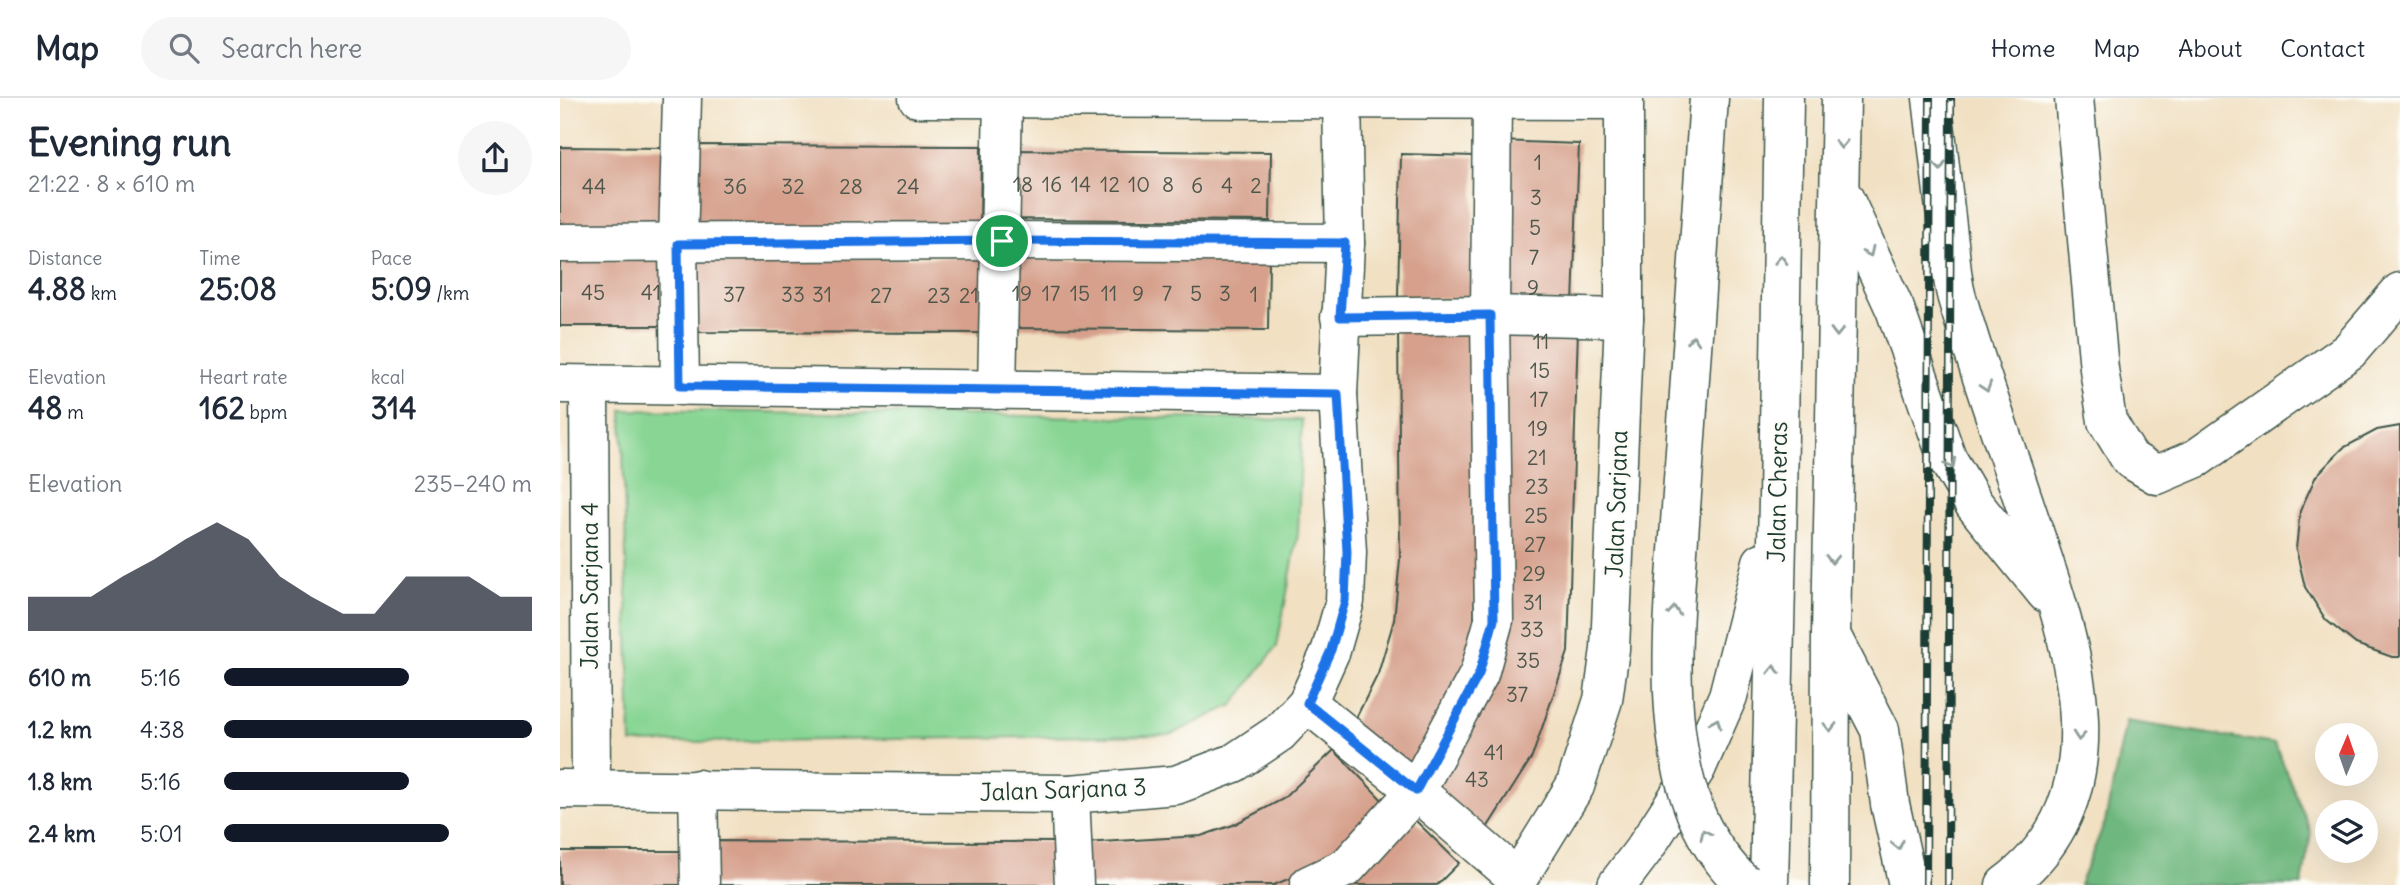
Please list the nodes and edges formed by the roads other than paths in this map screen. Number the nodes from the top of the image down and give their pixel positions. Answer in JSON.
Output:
{"nodes":[{"id":1,"x":682,"y":98,"type":"edge"},
{"id":2,"x":918,"y":98,"type":"edge"},
{"id":3,"x":1003,"y":98,"type":"edge"},
{"id":4,"x":1040,"y":98,"type":"edge"},
{"id":5,"x":1709,"y":98,"type":"edge"},
{"id":6,"x":1784,"y":98,"type":"edge"},
{"id":7,"x":1842,"y":98,"type":"edge"},
{"id":8,"x":1932,"y":98,"type":"edge"},
{"id":9,"x":2074,"y":98,"type":"edge"},
{"id":10,"x":1297,"y":99,"type":"edge"},
{"id":11,"x":1342,"y":99,"type":"edge"},
{"id":12,"x":1623,"y":99,"type":"edge"},
{"id":13,"x":1492,"y":100,"type":"edge"},
{"id":14,"x":1840,"y":190,"type":"junction"},
{"id":15,"x":1002,"y":241,"type":"junction"},
{"id":16,"x":560,"y":243,"type":"edge"},
{"id":17,"x":1345,"y":243,"type":"junction"},
{"id":18,"x":678,"y":244,"type":"junction"},
{"id":19,"x":2400,"y":292,"type":"edge"},
{"id":20,"x":1490,"y":315,"type":"junction"},
{"id":21,"x":1340,"y":317,"type":"junction"},
{"id":22,"x":1624,"y":318,"type":"junction"},
{"id":23,"x":574,"y":384,"type":"edge"},
{"id":24,"x":680,"y":386,"type":"junction"},
{"id":25,"x":997,"y":390,"type":"junction"},
{"id":26,"x":1338,"y":394,"type":"junction"},
{"id":27,"x":1778,"y":499,"type":"junction"},
{"id":28,"x":2062,"y":613,"type":"junction"},
{"id":29,"x":1831,"y":634,"type":"junction"},
{"id":30,"x":1307,"y":703,"type":"junction"},
{"id":31,"x":575,"y":788,"type":"edge"},
{"id":32,"x":698,"y":789,"type":"junction"},
{"id":33,"x":1416,"y":791,"type":"junction"},
{"id":34,"x":1070,"y":794,"type":"junction"},
{"id":35,"x":1516,"y":882,"type":"edge"},
{"id":36,"x":700,"y":885,"type":"edge"},
{"id":37,"x":1074,"y":885,"type":"edge"},
{"id":38,"x":1309,"y":885,"type":"edge"},
{"id":39,"x":1618,"y":885,"type":"edge"},
{"id":40,"x":1748,"y":885,"type":"edge"},
{"id":41,"x":1769,"y":885,"type":"edge"},
{"id":42,"x":1830,"y":885,"type":"edge"},
{"id":43,"x":1908,"y":885,"type":"edge"},
{"id":44,"x":2005,"y":885,"type":"edge"}],
"edges":[{"from":1,"to":18,"type":"main road"},
{"from":2,"to":3,"type":"main road"},
{"from":3,"to":4,"type":"main road"},
{"from":3,"to":15,"type":"main road"},
{"from":4,"to":10,"type":"main road"},
{"from":40,"to":5,"type":"main road","one_way":true,"bridge":true},
{"from":27,"to":6,"type":"main road","name":"Jalan Cheras","one_way":true},
{"from":7,"to":14,"type":"main road","one_way":true},
{"from":8,"to":28,"type":"main road","one_way":true},
{"from":9,"to":19,"type":"main road"},
{"from":10,"to":11,"type":"main road"},
{"from":11,"to":13,"type":"main road"},
{"from":11,"to":17,"type":"main road","name":"Jalan Sarjana 3"},
{"from":12,"to":13,"type":"main road"},
{"from":12,"to":22,"type":"main road","name":"Jalan Sarjana"},
{"from":13,"to":20,"type":"main road"},
{"from":14,"to":28,"type":"main road","one_way":true},
{"from":14,"to":29,"type":"main road","one_way":true},
{"from":15,"to":17,"type":"main road"},
{"from":15,"to":18,"type":"main road"},
{"from":15,"to":25,"type":"main road"},
{"from":16,"to":18,"type":"main road"},
{"from":17,"to":21,"type":"main road","name":"Jalan Sarjana 3"},
{"from":18,"to":24,"type":"main road"},
{"from":20,"to":21,"type":"main road"},
{"from":20,"to":22,"type":"main road"},
{"from":20,"to":33,"type":"main road"},
{"from":21,"to":26,"type":"main road","name":"Jalan Sarjana 3"},
{"from":22,"to":35,"type":"main road","name":"Jalan Sarjana"},
{"from":23,"to":24,"type":"main road"},
{"from":23,"to":31,"type":"main road","name":"Jalan Sarjana 4"},
{"from":24,"to":25,"type":"main road"},
{"from":25,"to":26,"type":"main road"},
{"from":26,"to":30,"type":"main road","name":"Jalan Sarjana 3"},
{"from":39,"to":27,"type":"main road","one_way":true},
{"from":41,"to":27,"type":"main road","name":"Jalan Cheras","one_way":true},
{"from":28,"to":44,"type":"main road","one_way":true},
{"from":29,"to":42,"type":"main road","one_way":true},
{"from":29,"to":43,"type":"main road","one_way":true},
{"from":30,"to":33,"type":"main road"},
{"from":30,"to":34,"type":"main road","name":"Jalan Sarjana 3"},
{"from":31,"to":32,"type":"main road","name":"Jalan Sarjana 3"},
{"from":32,"to":34,"type":"main road","name":"Jalan Sarjana 3"},
{"from":32,"to":36,"type":"main road"},
{"from":33,"to":35,"type":"main road"},
{"from":33,"to":38,"type":"main road"},
{"from":34,"to":37,"type":"main road"}]}
